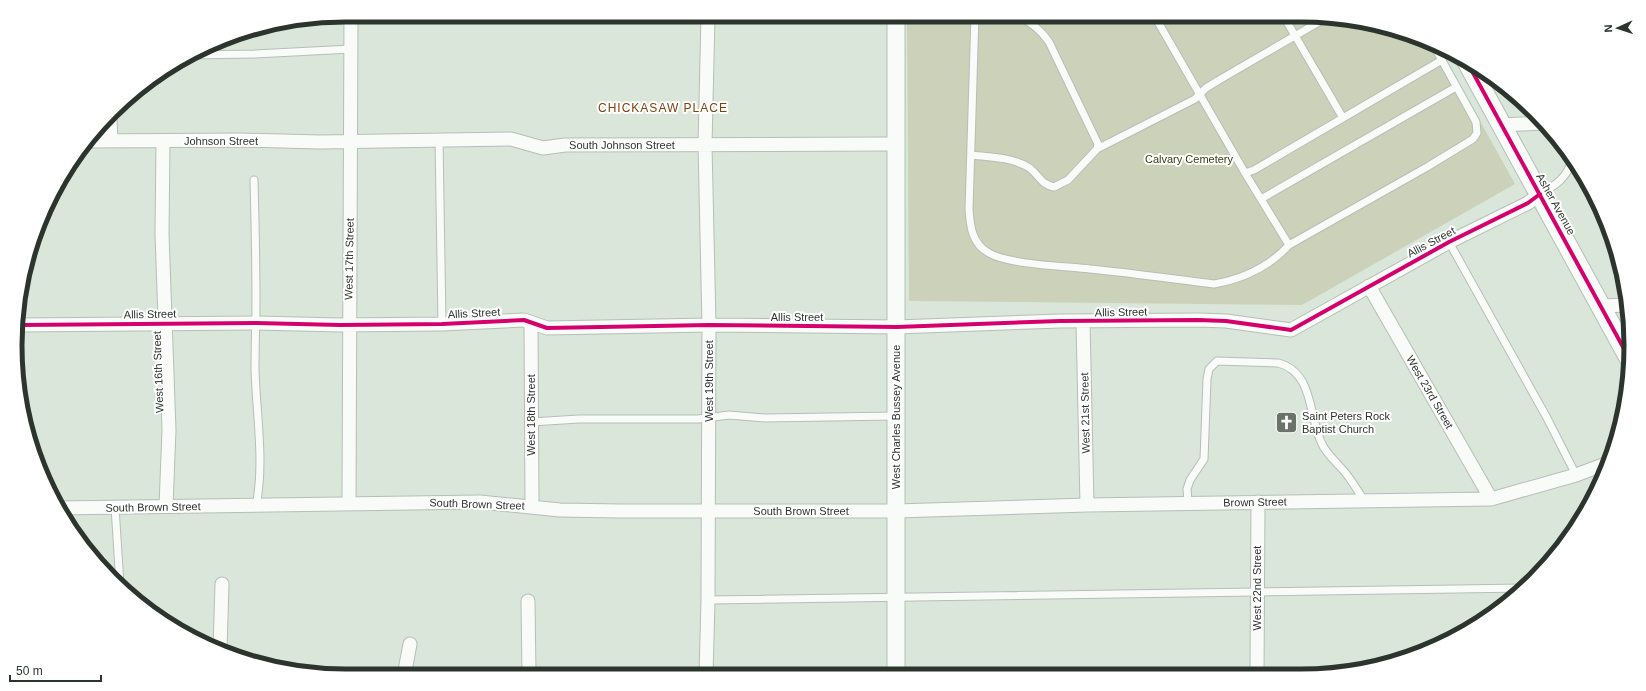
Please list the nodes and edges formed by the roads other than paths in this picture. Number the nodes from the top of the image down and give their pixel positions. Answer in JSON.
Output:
{"nodes":[{"id":1,"x":351,"y":22,"type":"edge"},
{"id":2,"x":708,"y":22,"type":"edge"},
{"id":3,"x":896,"y":22,"type":"edge"},
{"id":4,"x":975,"y":22,"type":"edge"},
{"id":5,"x":1027,"y":22,"type":"edge"},
{"id":6,"x":1158,"y":22,"type":"edge"},
{"id":7,"x":1287,"y":22,"type":"edge"},
{"id":8,"x":1318,"y":23,"type":"edge"},
{"id":9,"x":1295,"y":36,"type":"junction"},
{"id":10,"x":351,"y":50,"type":"junction"},
{"id":11,"x":1438,"y":53,"type":"edge"},
{"id":12,"x":203,"y":55,"type":"edge"},
{"id":13,"x":1442,"y":60,"type":"junction"},
{"id":14,"x":1473,"y":72,"type":"edge"},
{"id":15,"x":1456,"y":87,"type":"junction"},
{"id":16,"x":1200,"y":93,"type":"junction"},
{"id":17,"x":1343,"y":118,"type":"junction"},
{"id":18,"x":1535,"y":123,"type":"edge"},
{"id":19,"x":110,"y":124,"type":"edge"},
{"id":20,"x":1502,"y":125,"type":"junction"},
{"id":21,"x":439,"y":140,"type":"junction"},
{"id":22,"x":111,"y":141,"type":"junction"},
{"id":23,"x":94,"y":142,"type":"edge"},
{"id":24,"x":163,"y":142,"type":"junction"},
{"id":25,"x":350,"y":142,"type":"junction"},
{"id":26,"x":895,"y":144,"type":"junction"},
{"id":27,"x":705,"y":145,"type":"junction"},
{"id":28,"x":1097,"y":150,"type":"junction"},
{"id":29,"x":971,"y":155,"type":"junction"},
{"id":30,"x":1570,"y":167,"type":"edge"},
{"id":31,"x":1245,"y":173,"type":"junction"},
{"id":32,"x":254,"y":180,"type":"dead end"},
{"id":33,"x":1540,"y":194,"type":"junction"},
{"id":34,"x":1261,"y":199,"type":"junction"},
{"id":35,"x":1449,"y":242,"type":"junction"},
{"id":36,"x":1289,"y":244,"type":"junction"},
{"id":37,"x":1369,"y":286,"type":"junction"},
{"id":38,"x":1621,"y":305,"type":"edge"},
{"id":39,"x":1601,"y":306,"type":"junction"},
{"id":40,"x":1083,"y":321,"type":"junction"},
{"id":41,"x":256,"y":322,"type":"junction"},
{"id":42,"x":165,"y":323,"type":"junction"},
{"id":43,"x":531,"y":323,"type":"junction"},
{"id":44,"x":348,"y":324,"type":"junction"},
{"id":45,"x":442,"y":324,"type":"junction"},
{"id":46,"x":23,"y":325,"type":"edge"},
{"id":47,"x":709,"y":325,"type":"junction"},
{"id":48,"x":897,"y":327,"type":"junction"},
{"id":49,"x":1624,"y":348,"type":"edge"},
{"id":50,"x":896,"y":416,"type":"junction"},
{"id":51,"x":709,"y":418,"type":"junction"},
{"id":52,"x":532,"y":422,"type":"junction"},
{"id":53,"x":1601,"y":465,"type":"edge"},
{"id":54,"x":1576,"y":475,"type":"junction"},
{"id":55,"x":1491,"y":499,"type":"junction"},
{"id":56,"x":1364,"y":500,"type":"junction"},
{"id":57,"x":1258,"y":502,"type":"junction"},
{"id":58,"x":348,"y":503,"type":"junction"},
{"id":59,"x":1188,"y":503,"type":"junction"},
{"id":60,"x":256,"y":505,"type":"junction"},
{"id":61,"x":1087,"y":505,"type":"junction"},
{"id":62,"x":166,"y":506,"type":"junction"},
{"id":63,"x":532,"y":506,"type":"junction"},
{"id":64,"x":115,"y":507,"type":"junction"},
{"id":65,"x":66,"y":508,"type":"edge"},
{"id":66,"x":708,"y":510,"type":"junction"},
{"id":67,"x":896,"y":511,"type":"junction"},
{"id":68,"x":120,"y":577,"type":"edge"},
{"id":69,"x":222,"y":584,"type":"dead end"},
{"id":70,"x":1515,"y":588,"type":"edge"},
{"id":71,"x":1258,"y":592,"type":"junction"},
{"id":72,"x":896,"y":599,"type":"junction"},
{"id":73,"x":708,"y":600,"type":"junction"},
{"id":74,"x":528,"y":601,"type":"dead end"},
{"id":75,"x":220,"y":643,"type":"edge"},
{"id":76,"x":410,"y":644,"type":"dead end"},
{"id":77,"x":405,"y":669,"type":"edge"},
{"id":78,"x":529,"y":669,"type":"edge"},
{"id":79,"x":706,"y":669,"type":"edge"},
{"id":80,"x":896,"y":669,"type":"edge"},
{"id":81,"x":1257,"y":669,"type":"edge"}],
"edges":[{"from":1,"to":10,"type":"street","name":"West 17th Street"},
{"from":2,"to":27,"type":"street","name":"West 19th Street"},
{"from":3,"to":26,"type":"street","name":"West Charles Bussey Avenue"},
{"from":4,"to":29,"type":"lane"},
{"from":5,"to":28,"type":"lane"},
{"from":6,"to":16,"type":"lane"},
{"from":7,"to":9,"type":"lane"},
{"from":8,"to":9,"type":"lane"},
{"from":9,"to":16,"type":"lane"},
{"from":9,"to":17,"type":"lane"},
{"from":10,"to":12,"type":"lane"},
{"from":10,"to":25,"type":"street","name":"West 17th Street"},
{"from":11,"to":13,"type":"lane"},
{"from":13,"to":15,"type":"lane"},
{"from":13,"to":17,"type":"lane"},
{"from":14,"to":20,"type":"main road","name":"Asher Avenue"},
{"from":15,"to":34,"type":"lane"},
{"from":15,"to":36,"type":"lane"},
{"from":16,"to":28,"type":"lane"},
{"from":16,"to":31,"type":"lane"},
{"from":17,"to":31,"type":"lane"},
{"from":18,"to":20,"type":"street"},
{"from":19,"to":22,"type":"street"},
{"from":20,"to":33,"type":"main road","name":"Asher Avenue"},
{"from":21,"to":25,"type":"street","name":"South Johnson Street"},
{"from":21,"to":27,"type":"street","name":"South Johnson Street"},
{"from":21,"to":45,"type":"lane"},
{"from":22,"to":23,"type":"street","name":"Johnson Street"},
{"from":22,"to":24,"type":"street","name":"Johnson Street"},
{"from":24,"to":25,"type":"street","name":"Johnson Street"},
{"from":24,"to":42,"type":"street","name":"West 16th Street"},
{"from":25,"to":44,"type":"street","name":"West 17th Street"},
{"from":26,"to":27,"type":"street","name":"South Johnson Street"},
{"from":26,"to":48,"type":"street","name":"West Charles Bussey Avenue"},
{"from":27,"to":47,"type":"street","name":"West 19th Street"},
{"from":28,"to":29,"type":"lane"},
{"from":29,"to":36,"type":"lane"},
{"from":30,"to":33,"type":"lane"},
{"from":31,"to":34,"type":"lane"},
{"from":32,"to":41,"type":"lane"},
{"from":33,"to":35,"type":"street","name":"Allis Street"},
{"from":33,"to":39,"type":"main road","name":"Asher Avenue"},
{"from":34,"to":36,"type":"lane"},
{"from":35,"to":37,"type":"street","name":"Allis Street"},
{"from":35,"to":54,"type":"lane"},
{"from":37,"to":40,"type":"street","name":"Allis Street"},
{"from":37,"to":55,"type":"street","name":"West 23rd Street"},
{"from":38,"to":39,"type":"street"},
{"from":39,"to":49,"type":"main road","name":"Asher Avenue"},
{"from":40,"to":48,"type":"street","name":"Allis Street"},
{"from":40,"to":61,"type":"street","name":"West 21st Street"},
{"from":41,"to":42,"type":"street","name":"Allis Street"},
{"from":41,"to":44,"type":"street","name":"Allis Street"},
{"from":41,"to":60,"type":"lane"},
{"from":42,"to":46,"type":"street","name":"Allis Street"},
{"from":42,"to":62,"type":"street","name":"West 16th Street"},
{"from":43,"to":45,"type":"street","name":"Allis Street"},
{"from":43,"to":47,"type":"street","name":"Allis Street"},
{"from":43,"to":52,"type":"street","name":"West 18th Street"},
{"from":44,"to":45,"type":"street","name":"Allis Street"},
{"from":44,"to":58,"type":"street","name":"West 17th Street"},
{"from":47,"to":48,"type":"street","name":"Allis Street"},
{"from":47,"to":51,"type":"street","name":"West 19th Street"},
{"from":48,"to":50,"type":"street","name":"West Charles Bussey Avenue"},
{"from":50,"to":51,"type":"lane"},
{"from":50,"to":67,"type":"street","name":"West Charles Bussey Avenue"},
{"from":51,"to":52,"type":"lane"},
{"from":51,"to":66,"type":"street","name":"West 19th Street"},
{"from":52,"to":63,"type":"street","name":"West 18th Street"},
{"from":53,"to":54,"type":"street","name":"Brown Street"},
{"from":54,"to":55,"type":"street","name":"Brown Street"},
{"from":55,"to":56,"type":"street","name":"Brown Street"},
{"from":56,"to":57,"type":"street","name":"Brown Street"},
{"from":56,"to":59,"type":"lane"},
{"from":57,"to":59,"type":"street","name":"Brown Street"},
{"from":57,"to":71,"type":"street","name":"West 22nd Street"},
{"from":58,"to":60,"type":"street","name":"South Brown Street"},
{"from":58,"to":63,"type":"street","name":"South Brown Street"},
{"from":59,"to":61,"type":"street","name":"Brown Street"},
{"from":60,"to":62,"type":"street","name":"South Brown Street"},
{"from":61,"to":67,"type":"street","name":"Brown Street"},
{"from":62,"to":64,"type":"street","name":"South Brown Street"},
{"from":63,"to":66,"type":"street","name":"South Brown Street"},
{"from":64,"to":65,"type":"street","name":"South Brown Street"},
{"from":64,"to":68,"type":"lane"},
{"from":66,"to":67,"type":"street","name":"South Brown Street"},
{"from":66,"to":73,"type":"street","name":"West 19th Street"},
{"from":67,"to":72,"type":"street","name":"West Charles Bussey Avenue"},
{"from":69,"to":75,"type":"street"},
{"from":70,"to":71,"type":"lane"},
{"from":71,"to":72,"type":"lane"},
{"from":71,"to":81,"type":"street","name":"West 22nd Street"},
{"from":72,"to":73,"type":"lane"},
{"from":72,"to":80,"type":"street","name":"West Charles Bussey Avenue"},
{"from":73,"to":79,"type":"street","name":"West 19th Street"},
{"from":74,"to":78,"type":"street"},
{"from":76,"to":77,"type":"street"}]}
